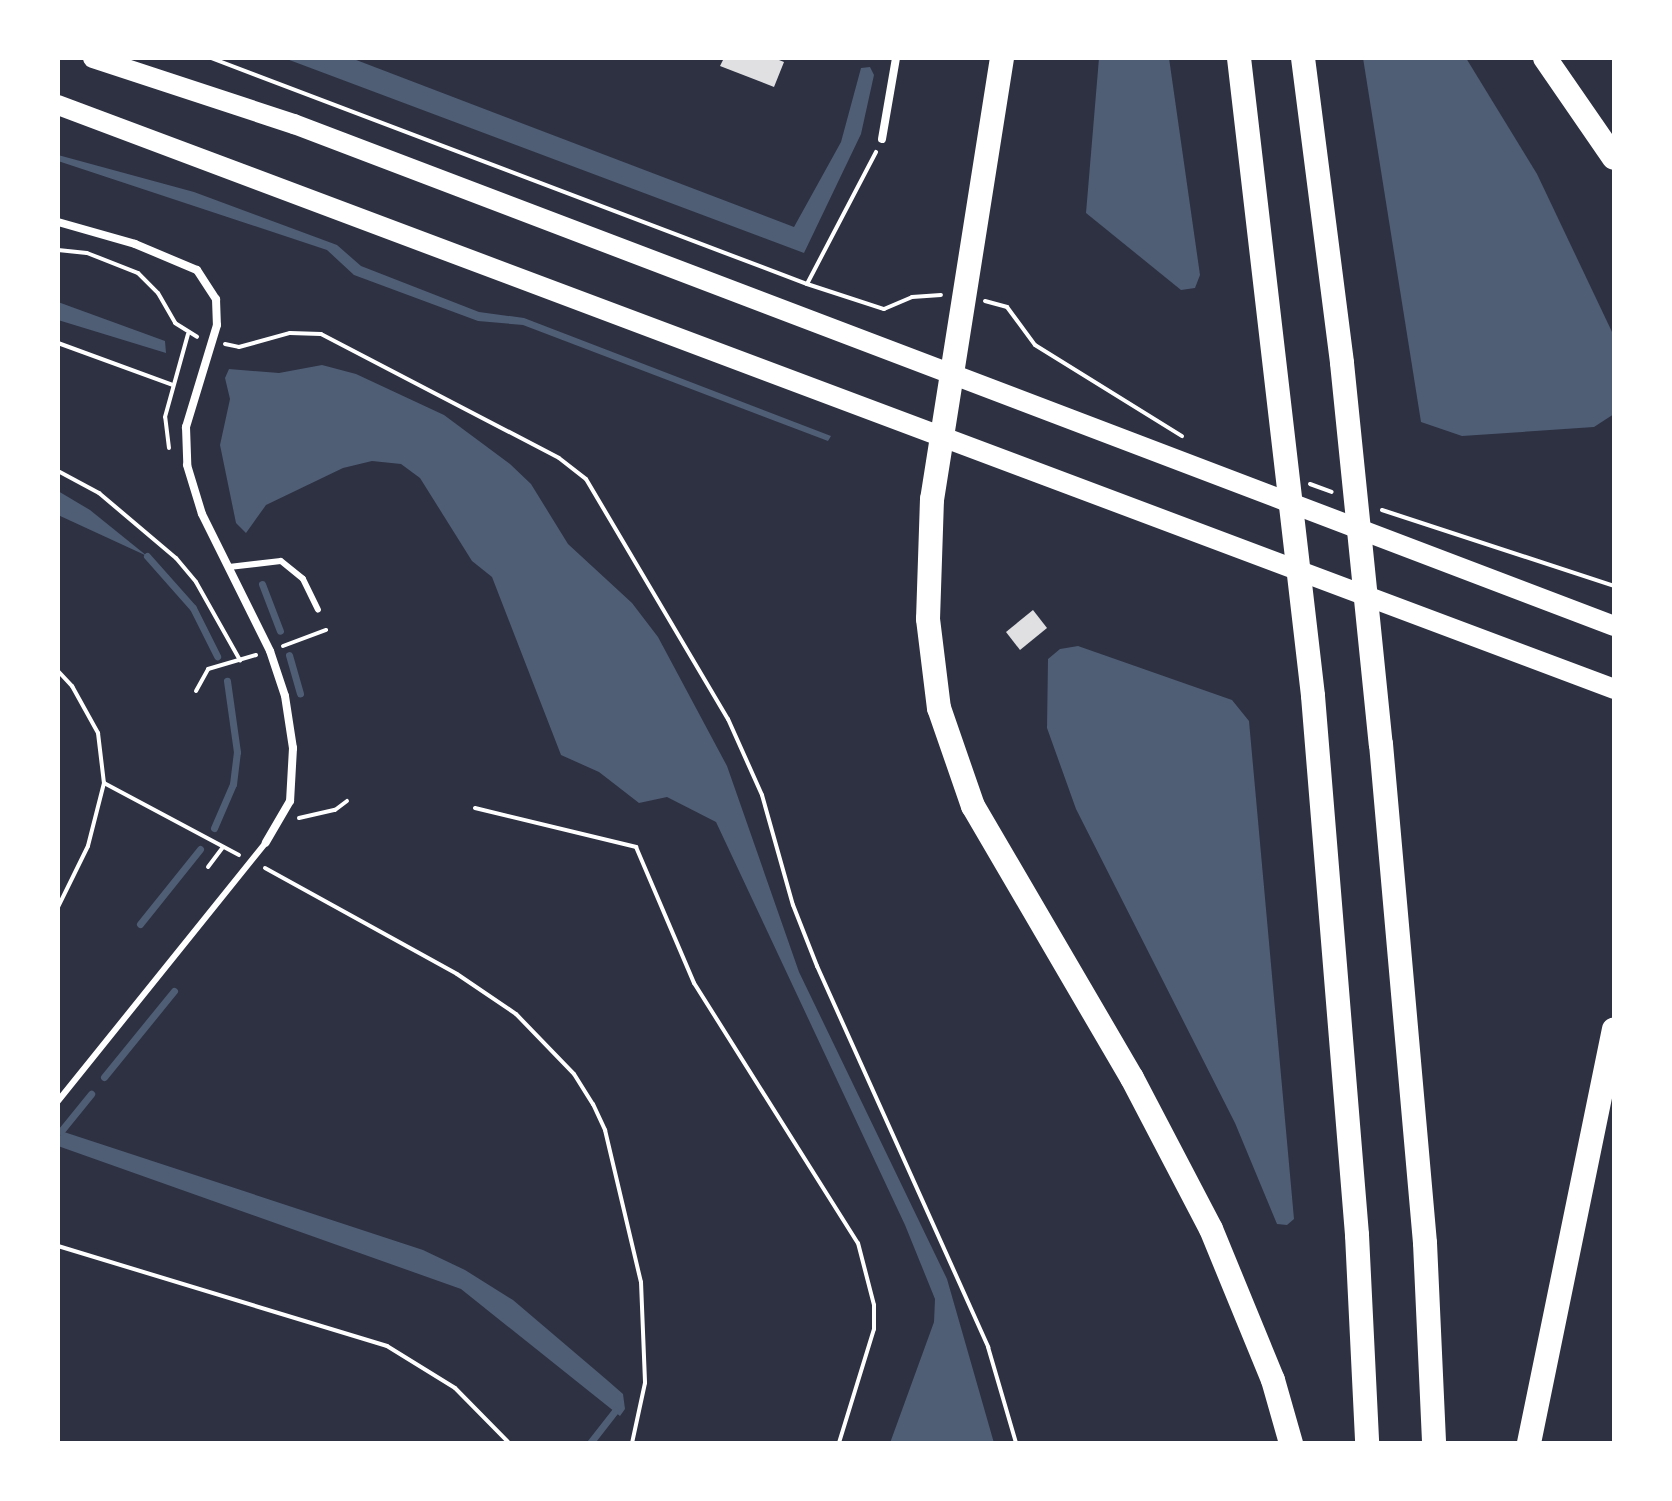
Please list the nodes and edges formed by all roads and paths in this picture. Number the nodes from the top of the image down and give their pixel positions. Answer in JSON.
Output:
{"nodes":[{"id":1,"x":93,"y":58,"type":"edge"},
{"id":2,"x":211,"y":58,"type":"edge"},
{"id":3,"x":896,"y":58,"type":"edge"},
{"id":4,"x":1002,"y":58,"type":"edge"},
{"id":5,"x":1239,"y":58,"type":"edge"},
{"id":6,"x":1303,"y":58,"type":"edge"},
{"id":7,"x":1545,"y":58,"type":"edge"},
{"id":8,"x":58,"y":105,"type":"edge"},
{"id":9,"x":882,"y":139,"type":"joint"},
{"id":10,"x":1614,"y":158,"type":"edge"},
{"id":11,"x":58,"y":222,"type":"edge"},
{"id":12,"x":58,"y":250,"type":"edge"},
{"id":13,"x":807,"y":284,"type":"junction"},
{"id":14,"x":965,"y":298,"type":"junction"},
{"id":15,"x":211,"y":341,"type":"junction"},
{"id":16,"x":58,"y":343,"type":"edge"},
{"id":17,"x":955,"y":376,"type":"junction"},
{"id":18,"x":173,"y":385,"type":"dead end"},
{"id":19,"x":944,"y":436,"type":"junction"},
{"id":20,"x":1191,"y":440,"type":"dead end"},
{"id":21,"x":58,"y":471,"type":"edge"},
{"id":22,"x":1296,"y":478,"type":"dead end"},
{"id":23,"x":1341,"y":495,"type":"dead end"},
{"id":24,"x":1371,"y":506,"type":"dead end"},
{"id":25,"x":229,"y":567,"type":"junction"},
{"id":26,"x":1614,"y":586,"type":"edge"},
{"id":27,"x":318,"y":610,"type":"dead end"},
{"id":28,"x":1614,"y":626,"type":"edge"},
{"id":29,"x":240,"y":660,"type":"dead end"},
{"id":30,"x":58,"y":671,"type":"edge"},
{"id":31,"x":1614,"y":689,"type":"edge"},
{"id":32,"x":104,"y":783,"type":"junction"},
{"id":33,"x":347,"y":801,"type":"dead end"},
{"id":34,"x":475,"y":808,"type":"dead end"},
{"id":35,"x":285,"y":817,"type":"junction"},
{"id":36,"x":266,"y":842,"type":"joint"},
{"id":37,"x":223,"y":847,"type":"junction"},
{"id":38,"x":251,"y":861,"type":"junction"},
{"id":39,"x":208,"y":867,"type":"dead end"},
{"id":40,"x":58,"y":907,"type":"edge"},
{"id":41,"x":1614,"y":1030,"type":"edge"},
{"id":42,"x":58,"y":1101,"type":"edge"},
{"id":43,"x":58,"y":1246,"type":"edge"},
{"id":44,"x":509,"y":1443,"type":"edge"},
{"id":45,"x":632,"y":1443,"type":"edge"},
{"id":46,"x":839,"y":1443,"type":"edge"},
{"id":47,"x":1016,"y":1443,"type":"edge"},
{"id":48,"x":1291,"y":1443,"type":"edge"},
{"id":49,"x":1367,"y":1443,"type":"edge"},
{"id":50,"x":1434,"y":1443,"type":"edge"},
{"id":51,"x":1529,"y":1443,"type":"edge"}],
"edges":[{"from":1,"to":17,"type":"main road"},
{"from":2,"to":13,"type":"path"},
{"from":3,"to":9,"type":"street"},
{"from":4,"to":14,"type":"highway"},
{"from":5,"to":49,"type":"highway"},
{"from":6,"to":50,"type":"highway"},
{"from":7,"to":10,"type":"highway"},
{"from":8,"to":19,"type":"main road"},
{"from":9,"to":13,"type":"path"},
{"from":11,"to":15,"type":"street"},
{"from":12,"to":15,"type":"path"},
{"from":13,"to":14,"type":"path"},
{"from":14,"to":17,"type":"highway"},
{"from":14,"to":20,"type":"path"},
{"from":15,"to":25,"type":"street"},
{"from":15,"to":47,"type":"path"},
{"from":16,"to":18,"type":"path"},
{"from":17,"to":19,"type":"highway"},
{"from":17,"to":28,"type":"main road"},
{"from":19,"to":31,"type":"main road"},
{"from":19,"to":48,"type":"highway"},
{"from":21,"to":29,"type":"path"},
{"from":22,"to":23,"type":"path"},
{"from":24,"to":26,"type":"path"},
{"from":25,"to":27,"type":"lane"},
{"from":25,"to":35,"type":"street"},
{"from":30,"to":32,"type":"path"},
{"from":32,"to":37,"type":"path"},
{"from":32,"to":40,"type":"path"},
{"from":33,"to":35,"type":"path"},
{"from":34,"to":46,"type":"path"},
{"from":35,"to":36,"type":"street"},
{"from":36,"to":38,"type":"lane"},
{"from":37,"to":38,"type":"path"},
{"from":37,"to":39,"type":"path"},
{"from":38,"to":42,"type":"lane"},
{"from":38,"to":45,"type":"path"},
{"from":41,"to":51,"type":"highway"},
{"from":43,"to":44,"type":"path"}]}
